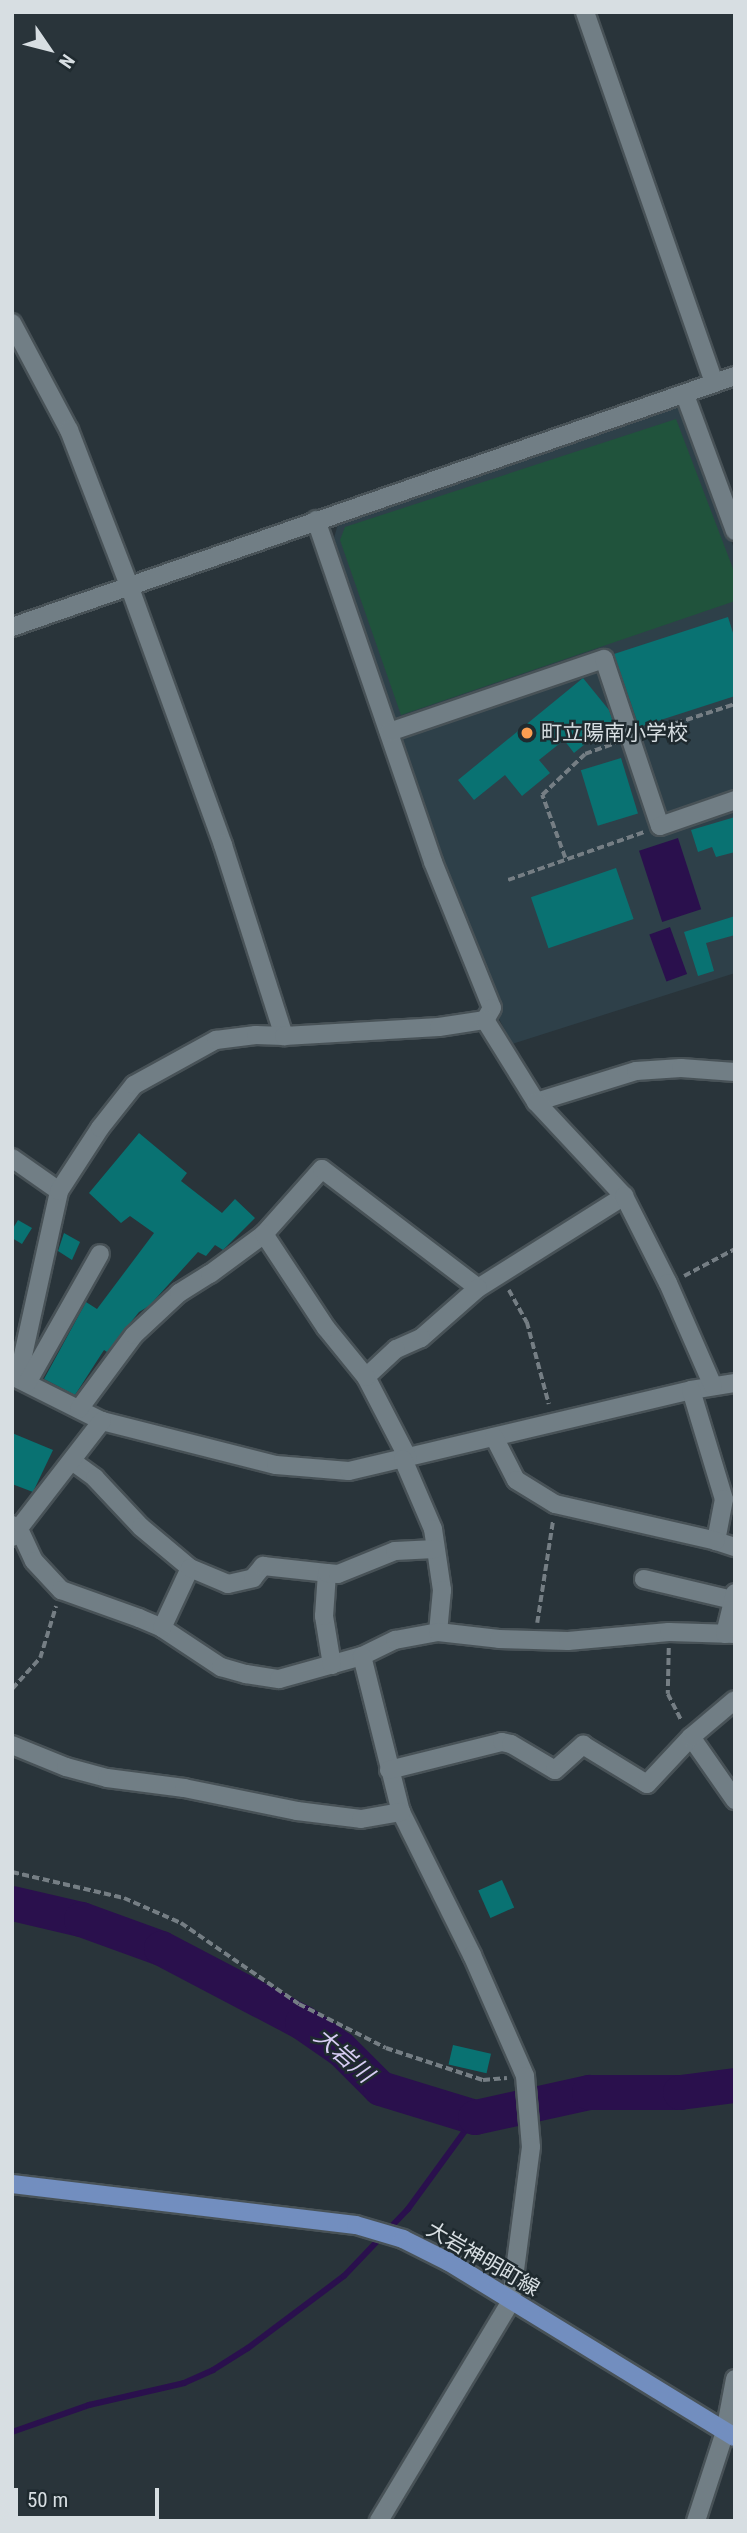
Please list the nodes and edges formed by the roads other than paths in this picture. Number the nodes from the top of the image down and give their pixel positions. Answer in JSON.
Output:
{"nodes":[{"id":1,"x":585,"y":12,"type":"edge"},
{"id":2,"x":12,"y":323,"type":"edge"},
{"id":3,"x":735,"y":376,"type":"edge"},
{"id":4,"x":714,"y":382,"type":"junction"},
{"id":5,"x":685,"y":395,"type":"junction"},
{"id":6,"x":316,"y":520,"type":"junction"},
{"id":7,"x":735,"y":531,"type":"edge"},
{"id":8,"x":130,"y":588,"type":"junction"},
{"id":9,"x":12,"y":627,"type":"edge"},
{"id":10,"x":389,"y":732,"type":"junction"},
{"id":11,"x":735,"y":800,"type":"edge"},
{"id":12,"x":485,"y":1020,"type":"junction"},
{"id":13,"x":284,"y":1037,"type":"junction"},
{"id":14,"x":735,"y":1072,"type":"edge"},
{"id":15,"x":536,"y":1102,"type":"junction"},
{"id":16,"x":12,"y":1158,"type":"edge"},
{"id":17,"x":59,"y":1191,"type":"junction"},
{"id":18,"x":624,"y":1196,"type":"junction"},
{"id":19,"x":264,"y":1234,"type":"junction"},
{"id":20,"x":100,"y":1254,"type":"dead end"},
{"id":21,"x":478,"y":1288,"type":"junction"},
{"id":22,"x":366,"y":1377,"type":"junction"},
{"id":23,"x":19,"y":1379,"type":"edge"},
{"id":24,"x":735,"y":1383,"type":"edge"},
{"id":25,"x":713,"y":1386,"type":"junction"},
{"id":26,"x":691,"y":1390,"type":"junction"},
{"id":27,"x":79,"y":1409,"type":"junction"},
{"id":28,"x":102,"y":1421,"type":"junction"},
{"id":29,"x":494,"y":1437,"type":"junction"},
{"id":30,"x":406,"y":1458,"type":"junction"},
{"id":31,"x":72,"y":1461,"type":"junction"},
{"id":32,"x":15,"y":1530,"type":"edge"},
{"id":33,"x":716,"y":1541,"type":"junction"},
{"id":34,"x":735,"y":1547,"type":"edge"},
{"id":35,"x":435,"y":1549,"type":"junction"},
{"id":36,"x":190,"y":1568,"type":"junction"},
{"id":37,"x":327,"y":1573,"type":"junction"},
{"id":38,"x":643,"y":1580,"type":"dead end"},
{"id":39,"x":734,"y":1596,"type":"edge"},
{"id":40,"x":162,"y":1628,"type":"junction"},
{"id":41,"x":439,"y":1632,"type":"junction"},
{"id":42,"x":730,"y":1634,"type":"edge"},
{"id":43,"x":362,"y":1656,"type":"junction"},
{"id":44,"x":332,"y":1665,"type":"junction"},
{"id":45,"x":735,"y":1700,"type":"edge"},
{"id":46,"x":691,"y":1737,"type":"junction"},
{"id":47,"x":12,"y":1745,"type":"edge"},
{"id":48,"x":389,"y":1770,"type":"junction"},
{"id":49,"x":735,"y":1800,"type":"edge"},
{"id":50,"x":401,"y":1812,"type":"junction"},
{"id":51,"x":12,"y":2184,"type":"edge"},
{"id":52,"x":511,"y":2301,"type":"junction"},
{"id":53,"x":735,"y":2379,"type":"edge"},
{"id":54,"x":730,"y":2435,"type":"edge"},
{"id":55,"x":379,"y":2521,"type":"edge"},
{"id":56,"x":695,"y":2521,"type":"edge"}],
"edges":[{"from":1,"to":4,"type":"street"},
{"from":2,"to":8,"type":"street"},
{"from":3,"to":4,"type":"street"},
{"from":4,"to":5,"type":"street"},
{"from":5,"to":6,"type":"street"},
{"from":5,"to":7,"type":"street"},
{"from":6,"to":8,"type":"street"},
{"from":6,"to":10,"type":"street"},
{"from":8,"to":9,"type":"street"},
{"from":8,"to":13,"type":"street"},
{"from":10,"to":11,"type":"street"},
{"from":10,"to":12,"type":"street"},
{"from":12,"to":13,"type":"street"},
{"from":12,"to":15,"type":"street"},
{"from":13,"to":17,"type":"street"},
{"from":14,"to":15,"type":"street"},
{"from":15,"to":18,"type":"street"},
{"from":16,"to":17,"type":"street"},
{"from":17,"to":23,"type":"street"},
{"from":18,"to":21,"type":"street"},
{"from":18,"to":25,"type":"street"},
{"from":19,"to":21,"type":"street"},
{"from":19,"to":22,"type":"street"},
{"from":19,"to":27,"type":"street"},
{"from":20,"to":23,"type":"street"},
{"from":21,"to":22,"type":"street"},
{"from":22,"to":30,"type":"street"},
{"from":23,"to":27,"type":"street"},
{"from":24,"to":25,"type":"street"},
{"from":25,"to":26,"type":"street"},
{"from":26,"to":29,"type":"street"},
{"from":26,"to":33,"type":"street"},
{"from":27,"to":28,"type":"street"},
{"from":28,"to":30,"type":"street"},
{"from":28,"to":31,"type":"street"},
{"from":29,"to":30,"type":"street"},
{"from":29,"to":33,"type":"street"},
{"from":30,"to":35,"type":"street"},
{"from":31,"to":32,"type":"street"},
{"from":31,"to":36,"type":"street"},
{"from":32,"to":40,"type":"street"},
{"from":33,"to":34,"type":"street"},
{"from":35,"to":37,"type":"street"},
{"from":35,"to":41,"type":"street"},
{"from":36,"to":37,"type":"street"},
{"from":36,"to":40,"type":"street"},
{"from":37,"to":44,"type":"street"},
{"from":38,"to":39,"type":"street"},
{"from":39,"to":42,"type":"street"},
{"from":40,"to":44,"type":"street"},
{"from":41,"to":42,"type":"street"},
{"from":41,"to":43,"type":"street"},
{"from":43,"to":44,"type":"street"},
{"from":43,"to":48,"type":"street"},
{"from":45,"to":46,"type":"street"},
{"from":46,"to":48,"type":"street"},
{"from":46,"to":49,"type":"street"},
{"from":47,"to":50,"type":"street"},
{"from":48,"to":50,"type":"street"},
{"from":50,"to":52,"type":"street"},
{"from":51,"to":52,"type":"main road","name":"大岩神明町線"},
{"from":52,"to":54,"type":"main road","name":"大岩神明町線"},
{"from":52,"to":55,"type":"street"},
{"from":53,"to":54,"type":"street"},
{"from":54,"to":56,"type":"street"}]}
